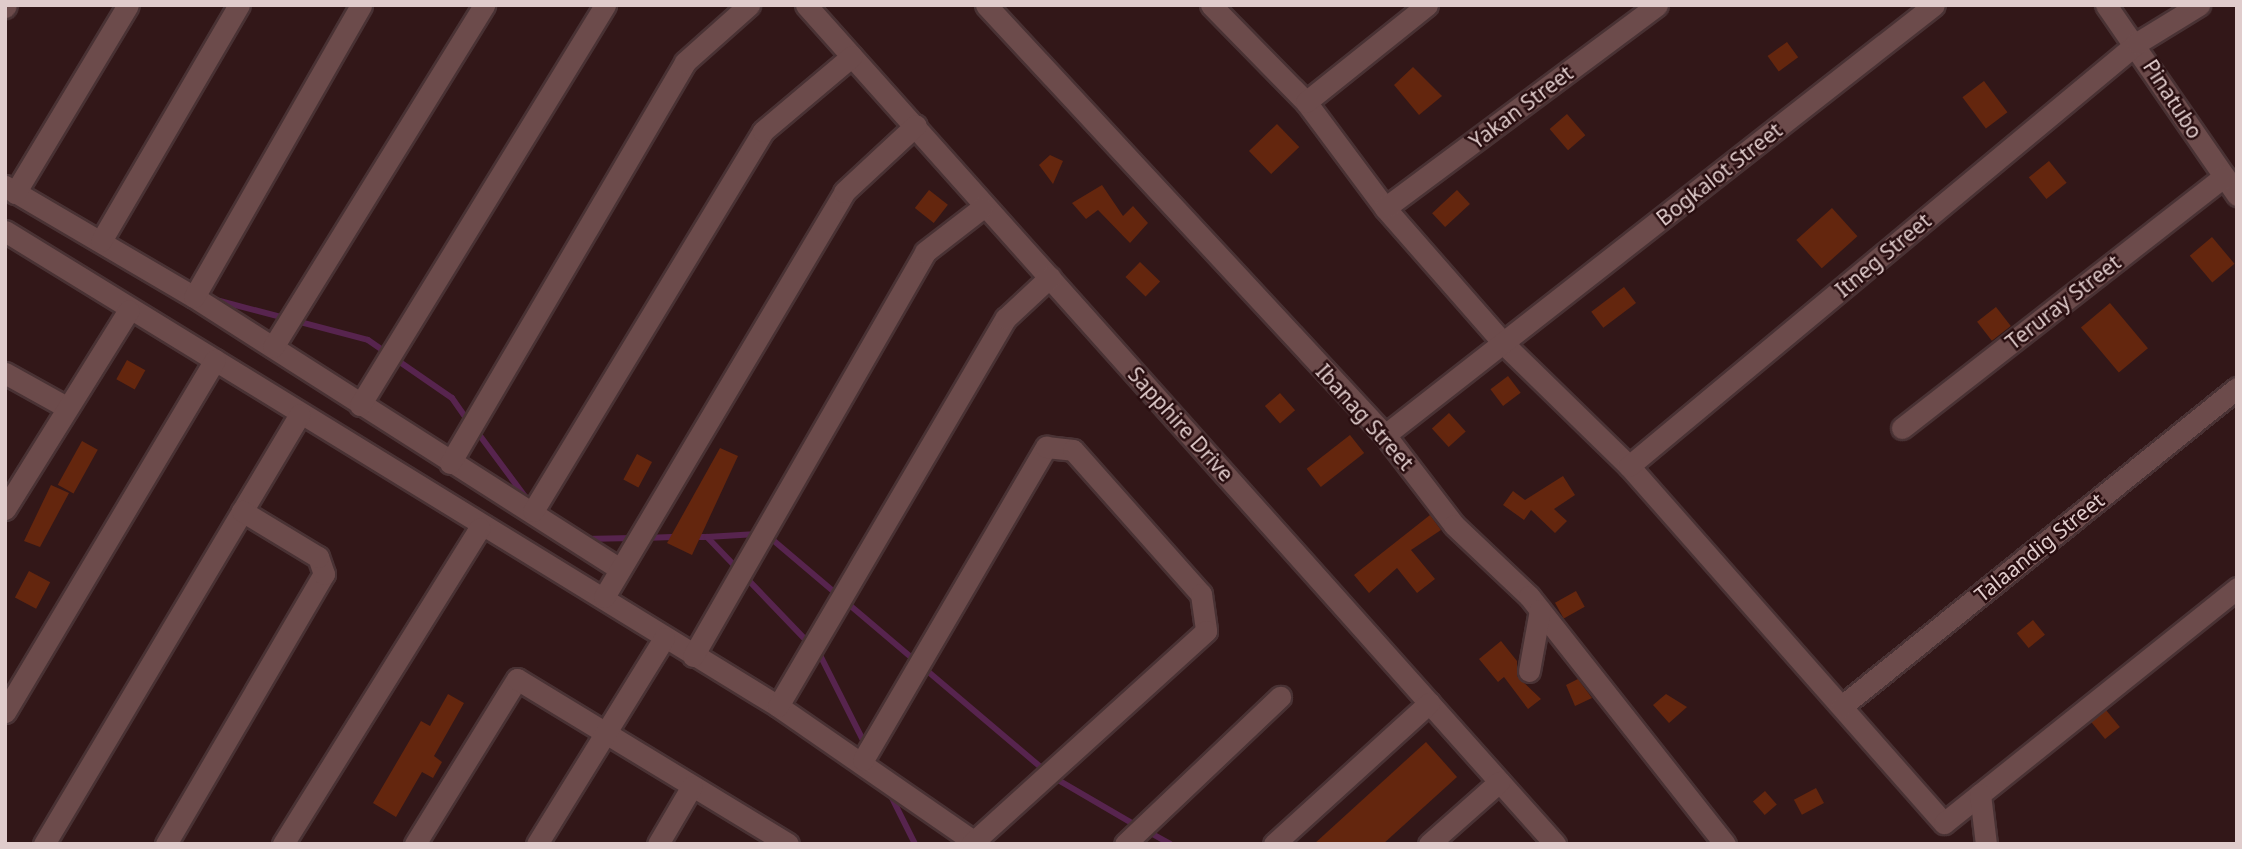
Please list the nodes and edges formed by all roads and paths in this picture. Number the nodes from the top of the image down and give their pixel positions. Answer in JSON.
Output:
{"nodes":[{"id":1,"x":128,"y":5,"type":"edge"},
{"id":2,"x":239,"y":5,"type":"edge"},
{"id":3,"x":361,"y":5,"type":"edge"},
{"id":4,"x":484,"y":5,"type":"edge"},
{"id":5,"x":605,"y":5,"type":"edge"},
{"id":6,"x":749,"y":5,"type":"edge"},
{"id":7,"x":806,"y":5,"type":"edge"},
{"id":8,"x":986,"y":5,"type":"edge"},
{"id":9,"x":1211,"y":5,"type":"edge"},
{"id":10,"x":1427,"y":5,"type":"edge"},
{"id":11,"x":1657,"y":5,"type":"edge"},
{"id":12,"x":1934,"y":5,"type":"edge"},
{"id":13,"x":2106,"y":5,"type":"edge"},
{"id":14,"x":2199,"y":5,"type":"edge"},
{"id":15,"x":2137,"y":43,"type":"junction"},
{"id":16,"x":852,"y":55,"type":"junction"},
{"id":17,"x":1306,"y":102,"type":"junction"},
{"id":18,"x":916,"y":125,"type":"junction"},
{"id":19,"x":2224,"y":176,"type":"junction"},
{"id":20,"x":10,"y":190,"type":"edge"},
{"id":21,"x":2237,"y":195,"type":"edge"},
{"id":22,"x":982,"y":208,"type":"junction"},
{"id":23,"x":1385,"y":208,"type":"junction"},
{"id":24,"x":5,"y":231,"type":"edge"},
{"id":25,"x":101,"y":241,"type":"junction"},
{"id":26,"x":1050,"y":278,"type":"junction"},
{"id":27,"x":194,"y":297,"type":"junction"},
{"id":28,"x":129,"y":310,"type":"junction"},
{"id":29,"x":1503,"y":343,"type":"junction"},
{"id":30,"x":273,"y":347,"type":"junction"},
{"id":31,"x":215,"y":360,"type":"junction"},
{"id":32,"x":5,"y":373,"type":"edge"},
{"id":33,"x":2237,"y":388,"type":"edge"},
{"id":34,"x":360,"y":405,"type":"junction"},
{"id":35,"x":66,"y":407,"type":"junction"},
{"id":36,"x":300,"y":414,"type":"junction"},
{"id":37,"x":1902,"y":428,"type":"dead end"},
{"id":38,"x":1385,"y":435,"type":"junction"},
{"id":39,"x":450,"y":463,"type":"junction"},
{"id":40,"x":1629,"y":466,"type":"junction"},
{"id":41,"x":7,"y":502,"type":"edge"},
{"id":42,"x":242,"y":511,"type":"junction"},
{"id":43,"x":533,"y":511,"type":"junction"},
{"id":44,"x":480,"y":528,"type":"junction"},
{"id":45,"x":621,"y":569,"type":"junction"},
{"id":46,"x":2237,"y":588,"type":"edge"},
{"id":47,"x":604,"y":597,"type":"junction"},
{"id":48,"x":1540,"y":610,"type":"junction"},
{"id":49,"x":664,"y":638,"type":"junction"},
{"id":50,"x":693,"y":656,"type":"junction"},
{"id":51,"x":1529,"y":671,"type":"dead end"},
{"id":52,"x":1280,"y":697,"type":"dead end"},
{"id":53,"x":1429,"y":702,"type":"junction"},
{"id":54,"x":778,"y":706,"type":"junction"},
{"id":55,"x":1842,"y":706,"type":"junction"},
{"id":56,"x":5,"y":712,"type":"edge"},
{"id":57,"x":601,"y":733,"type":"junction"},
{"id":58,"x":863,"y":760,"type":"junction"},
{"id":59,"x":1499,"y":782,"type":"junction"},
{"id":60,"x":692,"y":786,"type":"junction"},
{"id":61,"x":1980,"y":794,"type":"junction"},
{"id":62,"x":974,"y":843,"type":"edge"},
{"id":63,"x":44,"y":844,"type":"edge"},
{"id":64,"x":166,"y":844,"type":"edge"},
{"id":65,"x":283,"y":844,"type":"edge"},
{"id":66,"x":415,"y":844,"type":"edge"},
{"id":67,"x":537,"y":844,"type":"edge"},
{"id":68,"x":658,"y":844,"type":"edge"},
{"id":69,"x":788,"y":844,"type":"edge"},
{"id":70,"x":1125,"y":844,"type":"edge"},
{"id":71,"x":1273,"y":844,"type":"edge"},
{"id":72,"x":1429,"y":844,"type":"edge"},
{"id":73,"x":1555,"y":844,"type":"edge"},
{"id":74,"x":1725,"y":844,"type":"edge"},
{"id":75,"x":1986,"y":844,"type":"edge"}],
"edges":[{"from":1,"to":20,"type":"street"},
{"from":2,"to":25,"type":"street"},
{"from":3,"to":27,"type":"street"},
{"from":4,"to":30,"type":"street"},
{"from":5,"to":34,"type":"street"},
{"from":6,"to":39,"type":"street"},
{"from":7,"to":16,"type":"street","name":"Sapphire Drive"},
{"from":8,"to":38,"type":"street","name":"Ibanag Street"},
{"from":9,"to":17,"type":"street"},
{"from":10,"to":17,"type":"street"},
{"from":11,"to":23,"type":"street","name":"Yakan Street"},
{"from":12,"to":29,"type":"street","name":"Bogkalot Street"},
{"from":13,"to":15,"type":"street","name":"Pinatubo"},
{"from":14,"to":15,"type":"street","name":"Itneg Street"},
{"from":15,"to":19,"type":"street","name":"Pinatubo"},
{"from":15,"to":40,"type":"street","name":"Itneg Street"},
{"from":16,"to":18,"type":"street","name":"Sapphire Drive"},
{"from":16,"to":43,"type":"street"},
{"from":17,"to":23,"type":"street"},
{"from":18,"to":22,"type":"street","name":"Sapphire Drive"},
{"from":18,"to":45,"type":"street"},
{"from":19,"to":21,"type":"street","name":"Pinatubo"},
{"from":19,"to":37,"type":"street","name":"Teruray Street"},
{"from":20,"to":25,"type":"street"},
{"from":22,"to":26,"type":"street","name":"Sapphire Drive"},
{"from":22,"to":50,"type":"street"},
{"from":23,"to":29,"type":"street"},
{"from":24,"to":28,"type":"street"},
{"from":25,"to":27,"type":"street"},
{"from":26,"to":53,"type":"street","name":"Sapphire Drive"},
{"from":26,"to":54,"type":"street"},
{"from":27,"to":30,"type":"street"},
{"from":28,"to":31,"type":"street"},
{"from":28,"to":35,"type":"street"},
{"from":29,"to":38,"type":"street","name":"Bogkalot Street"},
{"from":29,"to":40,"type":"street"},
{"from":30,"to":34,"type":"street"},
{"from":31,"to":36,"type":"street"},
{"from":31,"to":56,"type":"street"},
{"from":32,"to":35,"type":"street"},
{"from":33,"to":55,"type":"street","name":"Talaandig Street"},
{"from":34,"to":39,"type":"street"},
{"from":35,"to":41,"type":"street"},
{"from":36,"to":42,"type":"street"},
{"from":36,"to":44,"type":"street"},
{"from":38,"to":48,"type":"street","name":"Ibanag Street"},
{"from":39,"to":43,"type":"street"},
{"from":40,"to":55,"type":"street"},
{"from":42,"to":63,"type":"street"},
{"from":42,"to":64,"type":"street"},
{"from":43,"to":45,"type":"street"},
{"from":44,"to":47,"type":"street"},
{"from":44,"to":65,"type":"street"},
{"from":45,"to":47,"type":"street"},
{"from":46,"to":61,"type":"street"},
{"from":47,"to":49,"type":"street"},
{"from":48,"to":51,"type":"street"},
{"from":48,"to":74,"type":"street","name":"Ibanag Street"},
{"from":49,"to":50,"type":"street"},
{"from":49,"to":57,"type":"street"},
{"from":50,"to":54,"type":"street"},
{"from":52,"to":70,"type":"street"},
{"from":53,"to":59,"type":"street","name":"Sapphire Drive"},
{"from":53,"to":71,"type":"street"},
{"from":54,"to":58,"type":"street"},
{"from":55,"to":61,"type":"street"},
{"from":57,"to":60,"type":"street"},
{"from":57,"to":66,"type":"street"},
{"from":57,"to":67,"type":"street"},
{"from":58,"to":62,"type":"street"},
{"from":58,"to":62,"type":"street"},
{"from":59,"to":72,"type":"street"},
{"from":59,"to":73,"type":"street","name":"Sapphire Drive"},
{"from":60,"to":68,"type":"street"},
{"from":60,"to":69,"type":"street"},
{"from":61,"to":75,"type":"street"}]}
